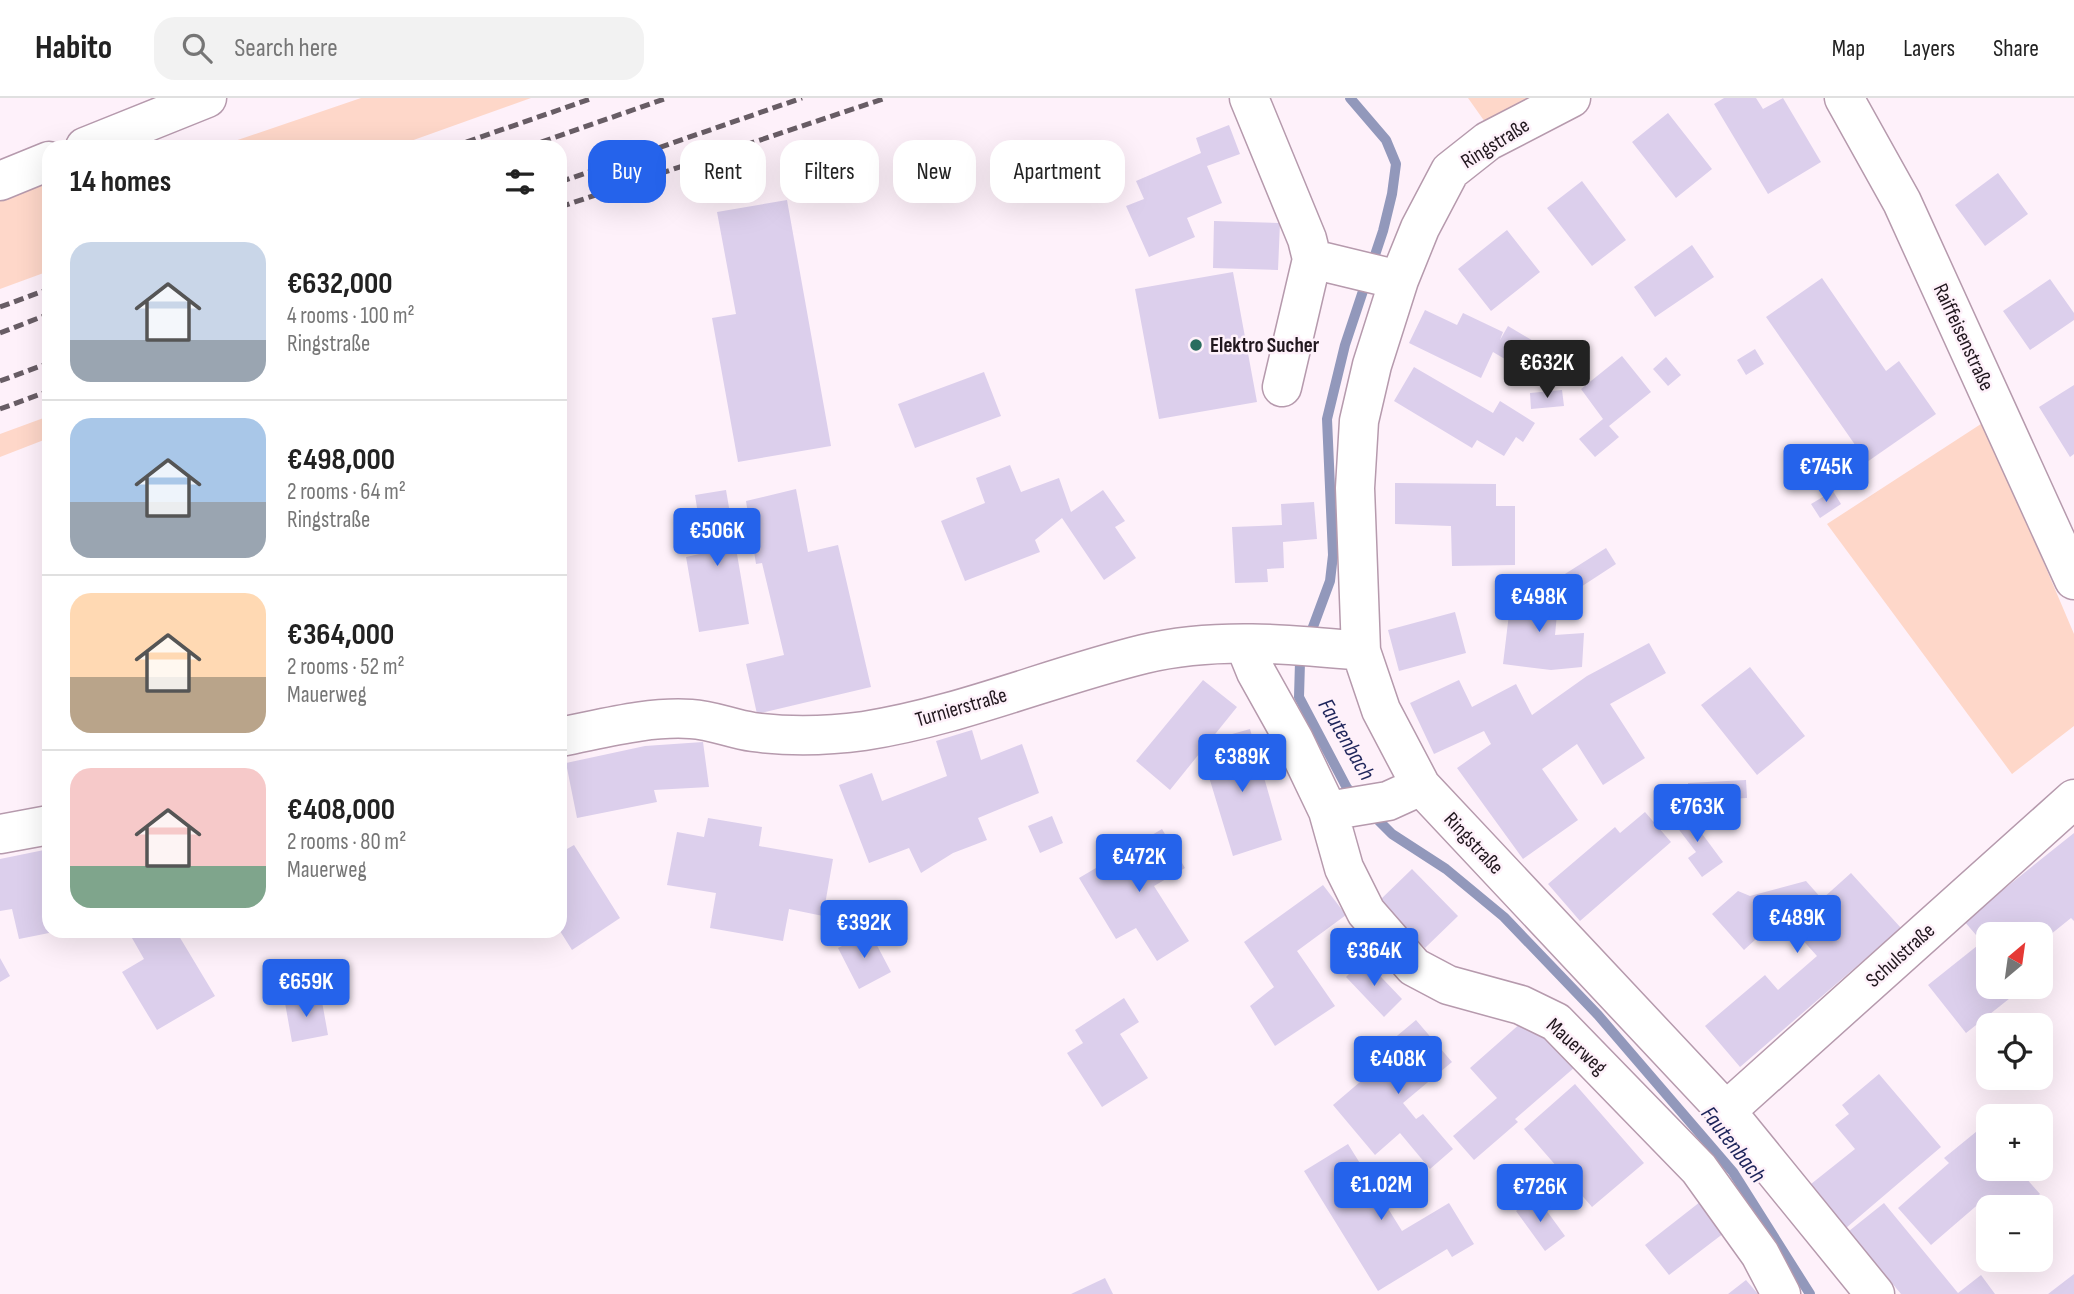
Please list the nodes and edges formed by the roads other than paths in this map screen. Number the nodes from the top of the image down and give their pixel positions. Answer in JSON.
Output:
{"nodes":[{"id":1,"x":1249,"y":98,"type":"edge"},
{"id":2,"x":1571,"y":98,"type":"edge"},
{"id":3,"x":1844,"y":98,"type":"edge"},
{"id":4,"x":193,"y":100,"type":"edge"},
{"id":5,"x":101,"y":140,"type":"edge"},
{"id":6,"x":42,"y":164,"type":"edge"},
{"id":7,"x":0,"y":181,"type":"edge"},
{"id":8,"x":1312,"y":259,"type":"junction"},
{"id":9,"x":1399,"y":279,"type":"junction"},
{"id":10,"x":1282,"y":387,"type":"dead end"},
{"id":11,"x":2074,"y":580,"type":"edge"},
{"id":12,"x":1245,"y":645,"type":"junction"},
{"id":13,"x":1348,"y":650,"type":"junction"},
{"id":14,"x":567,"y":736,"type":"edge"},
{"id":15,"x":2074,"y":799,"type":"edge"},
{"id":16,"x":1372,"y":802,"type":"junction"},
{"id":17,"x":42,"y":826,"type":"edge"},
{"id":18,"x":0,"y":834,"type":"edge"},
{"id":19,"x":1726,"y":1111,"type":"junction"},
{"id":20,"x":1781,"y":1294,"type":"edge"},
{"id":21,"x":1875,"y":1294,"type":"edge"}],
"edges":[{"from":1,"to":8,"type":"street"},
{"from":2,"to":9,"type":"street","name":"Ringstraße"},
{"from":3,"to":11,"type":"street","name":"Raiffeisenstraße"},
{"from":4,"to":5,"type":"street"},
{"from":6,"to":7,"type":"street"},
{"from":8,"to":9,"type":"street"},
{"from":8,"to":10,"type":"street"},
{"from":9,"to":13,"type":"street","name":"Ringstraße"},
{"from":12,"to":13,"type":"street","name":"Turnierstraße"},
{"from":12,"to":14,"type":"street","name":"Turnierstraße"},
{"from":12,"to":16,"type":"street","name":"Mauerweg"},
{"from":13,"to":16,"type":"street","name":"Ringstraße"},
{"from":15,"to":19,"type":"street","name":"Schulstraße"},
{"from":16,"to":19,"type":"street","name":"Ringstraße"},
{"from":16,"to":20,"type":"street","name":"Mauerweg"},
{"from":17,"to":18,"type":"street"},
{"from":19,"to":21,"type":"street","name":"Ringstraße"}]}
